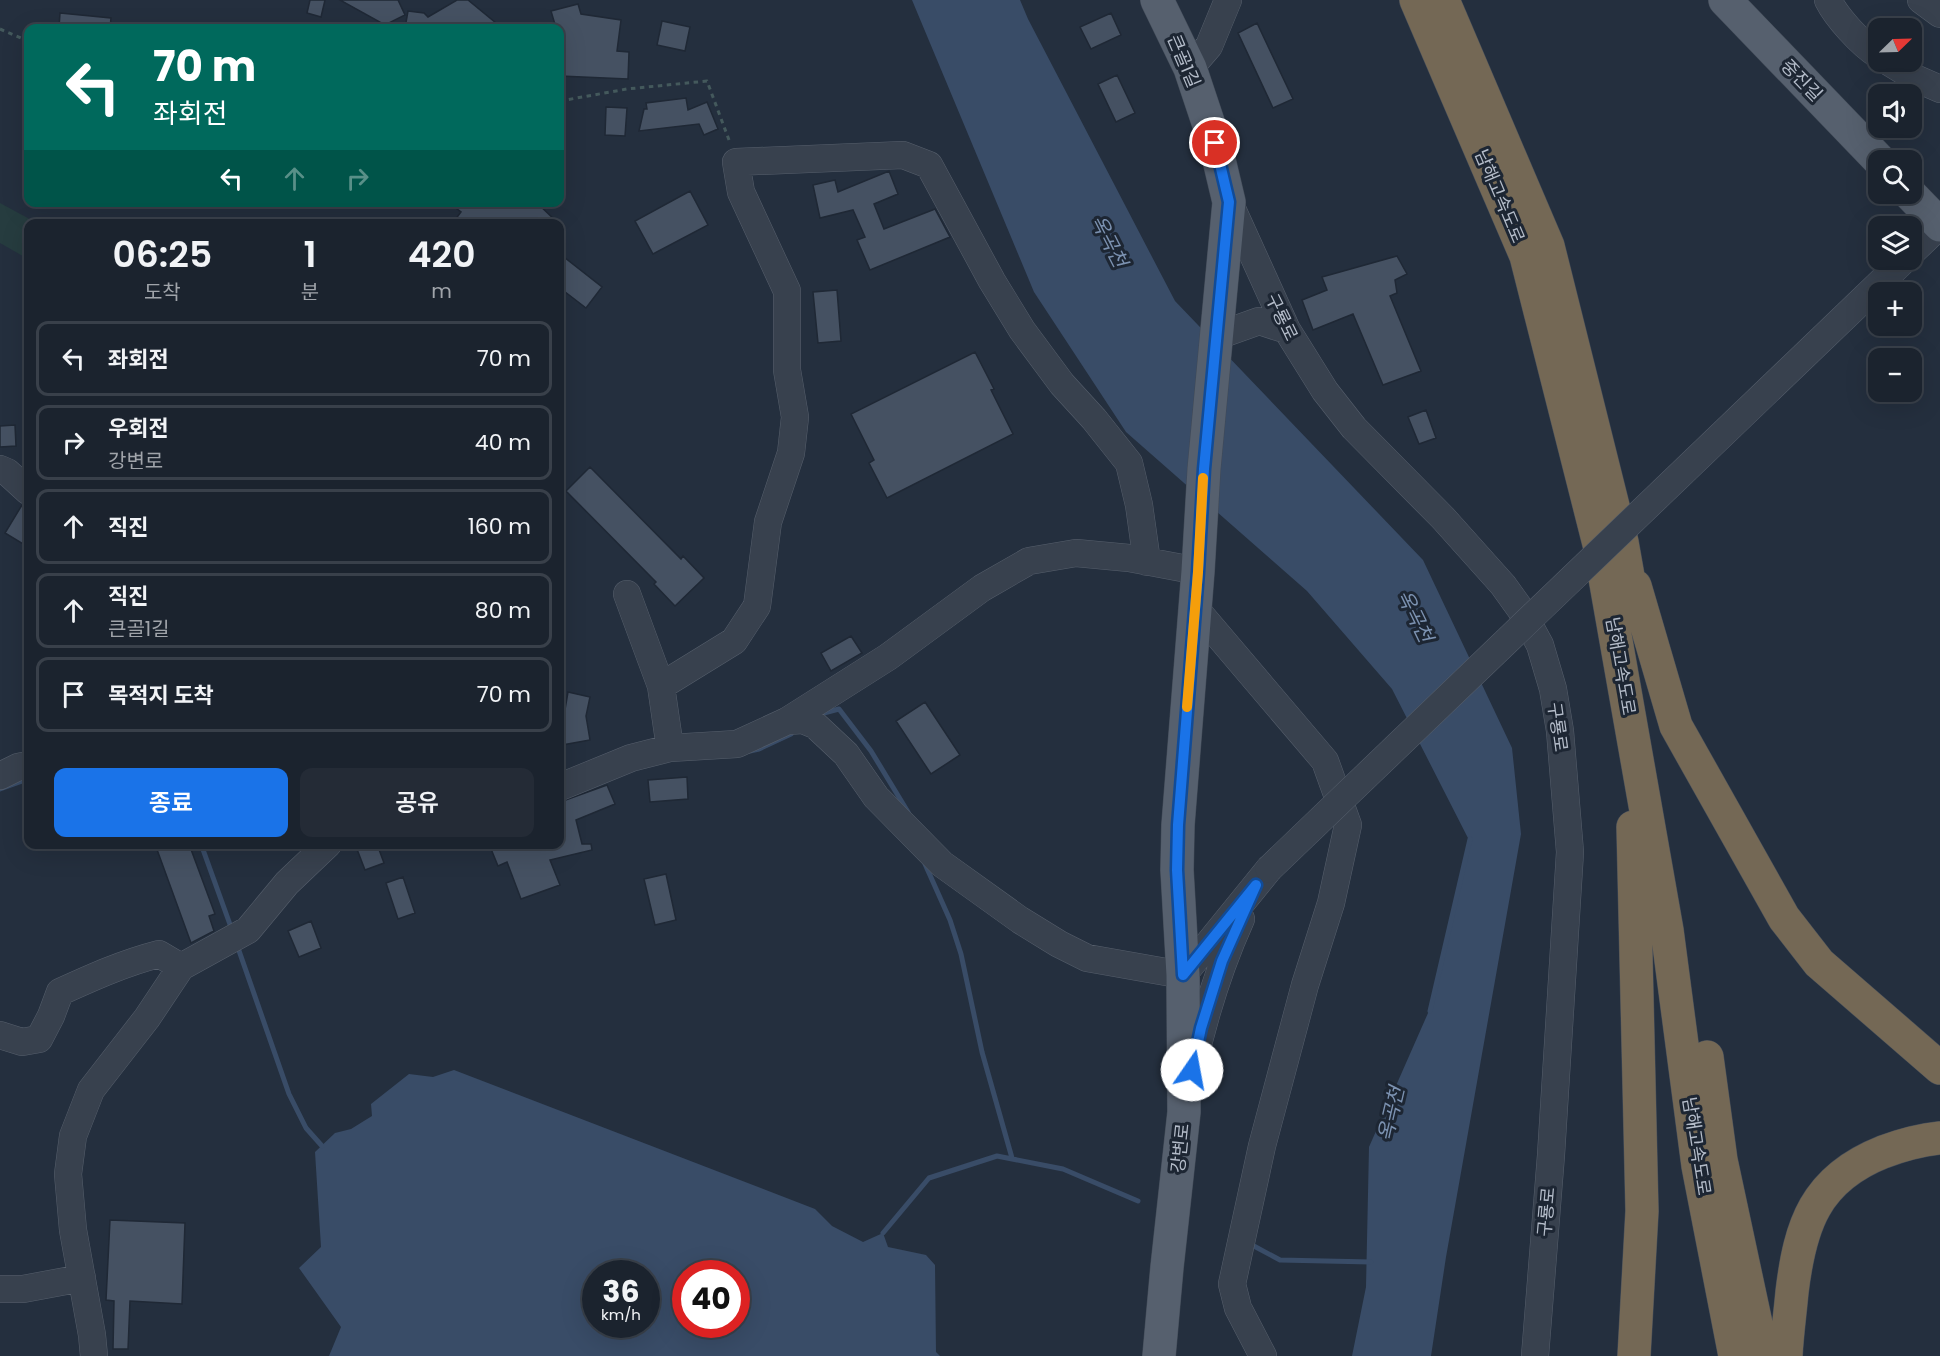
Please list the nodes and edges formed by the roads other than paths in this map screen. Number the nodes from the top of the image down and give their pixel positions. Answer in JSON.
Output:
{"nodes":[{"id":1,"x":1157,"y":0,"type":"edge"},
{"id":2,"x":1228,"y":0,"type":"edge"},
{"id":3,"x":1416,"y":0,"type":"edge"},
{"id":4,"x":1443,"y":0,"type":"edge"},
{"id":5,"x":1725,"y":0,"type":"edge"},
{"id":6,"x":1828,"y":0,"type":"edge"},
{"id":7,"x":1921,"y":0,"type":"edge"},
{"id":8,"x":1940,"y":14,"type":"edge"},
{"id":9,"x":1868,"y":46,"type":"edge"},
{"id":10,"x":1190,"y":68,"type":"junction"},
{"id":11,"x":1905,"y":72,"type":"edge"},
{"id":12,"x":1940,"y":89,"type":"edge"},
{"id":13,"x":1869,"y":150,"type":"edge"},
{"id":14,"x":1229,"y":202,"type":"junction"},
{"id":15,"x":1920,"y":204,"type":"edge"},
{"id":16,"x":1940,"y":225,"type":"edge"},
{"id":17,"x":1922,"y":242,"type":"edge"},
{"id":18,"x":1894,"y":270,"type":"edge"},
{"id":19,"x":1287,"y":330,"type":"junction"},
{"id":20,"x":1217,"y":336,"type":"junction"},
{"id":21,"x":0,"y":469,"type":"edge"},
{"id":22,"x":24,"y":487,"type":"edge"},
{"id":23,"x":1622,"y":542,"type":"junction"},
{"id":24,"x":1198,"y":558,"type":"junction"},
{"id":25,"x":1147,"y":562,"type":"junction"},
{"id":26,"x":627,"y":594,"type":"dead end"},
{"id":27,"x":1195,"y":608,"type":"junction"},
{"id":28,"x":661,"y":686,"type":"junction"},
{"id":29,"x":787,"y":720,"type":"junction"},
{"id":30,"x":1631,"y":723,"type":"junction"},
{"id":31,"x":670,"y":748,"type":"junction"},
{"id":32,"x":24,"y":766,"type":"edge"},
{"id":33,"x":0,"y":776,"type":"edge"},
{"id":34,"x":564,"y":784,"type":"edge"},
{"id":35,"x":323,"y":849,"type":"edge"},
{"id":36,"x":1263,"y":877,"type":"junction"},
{"id":37,"x":181,"y":967,"type":"junction"},
{"id":38,"x":1183,"y":975,"type":"junction"},
{"id":39,"x":0,"y":1035,"type":"edge"},
{"id":40,"x":1940,"y":1068,"type":"edge"},
{"id":41,"x":1184,"y":1112,"type":"junction"},
{"id":42,"x":1940,"y":1138,"type":"edge"},
{"id":43,"x":82,"y":1278,"type":"junction"},
{"id":44,"x":0,"y":1289,"type":"edge"},
{"id":45,"x":94,"y":1356,"type":"edge"},
{"id":46,"x":1159,"y":1356,"type":"edge"},
{"id":47,"x":1263,"y":1356,"type":"edge"},
{"id":48,"x":1535,"y":1356,"type":"edge"},
{"id":49,"x":1634,"y":1356,"type":"edge"},
{"id":50,"x":1735,"y":1356,"type":"edge"},
{"id":51,"x":1763,"y":1356,"type":"edge"},
{"id":52,"x":1786,"y":1356,"type":"edge"}],
"edges":[{"from":1,"to":10,"type":"main road","name":"큰골1길"},
{"from":2,"to":10,"type":"street"},
{"from":3,"to":30,"type":"highway","name":"남해고속도로"},
{"from":4,"to":23,"type":"highway","name":"남해고속도로"},
{"from":5,"to":13,"type":"main road","name":"중진길"},
{"from":6,"to":9,"type":"street"},
{"from":7,"to":8,"type":"street"},
{"from":10,"to":14,"type":"main road","name":"큰골1길"},
{"from":11,"to":12,"type":"street"},
{"from":14,"to":19,"type":"street","name":"구룡로"},
{"from":14,"to":20,"type":"main road","name":"큰골1길"},
{"from":15,"to":16,"type":"main road"},
{"from":16,"to":17,"type":"street"},
{"from":18,"to":36,"type":"street","bridge":true},
{"from":19,"to":20,"type":"street"},
{"from":19,"to":48,"type":"street","name":"구룡로"},
{"from":20,"to":24,"type":"main road","name":"큰골1길"},
{"from":21,"to":22,"type":"street"},
{"from":23,"to":40,"type":"highway"},
{"from":23,"to":51,"type":"highway","name":"남해고속도로"},
{"from":24,"to":25,"type":"street"},
{"from":24,"to":27,"type":"main road","name":"강변로"},
{"from":25,"to":28,"type":"street"},
{"from":25,"to":29,"type":"street"},
{"from":26,"to":28,"type":"street"},
{"from":27,"to":38,"type":"main road","name":"강변로"},
{"from":27,"to":47,"type":"street"},
{"from":28,"to":31,"type":"street"},
{"from":29,"to":31,"type":"street"},
{"from":29,"to":38,"type":"street"},
{"from":30,"to":49,"type":"highway"},
{"from":30,"to":50,"type":"highway","name":"남해고속도로"},
{"from":31,"to":34,"type":"street"},
{"from":32,"to":33,"type":"street"},
{"from":35,"to":37,"type":"street"},
{"from":36,"to":38,"type":"street"},
{"from":36,"to":41,"type":"street"},
{"from":37,"to":39,"type":"street"},
{"from":37,"to":43,"type":"street"},
{"from":38,"to":41,"type":"main road","name":"강변로"},
{"from":41,"to":46,"type":"main road","name":"강변로"},
{"from":42,"to":52,"type":"highway"},
{"from":43,"to":44,"type":"street"},
{"from":43,"to":45,"type":"street"}]}
